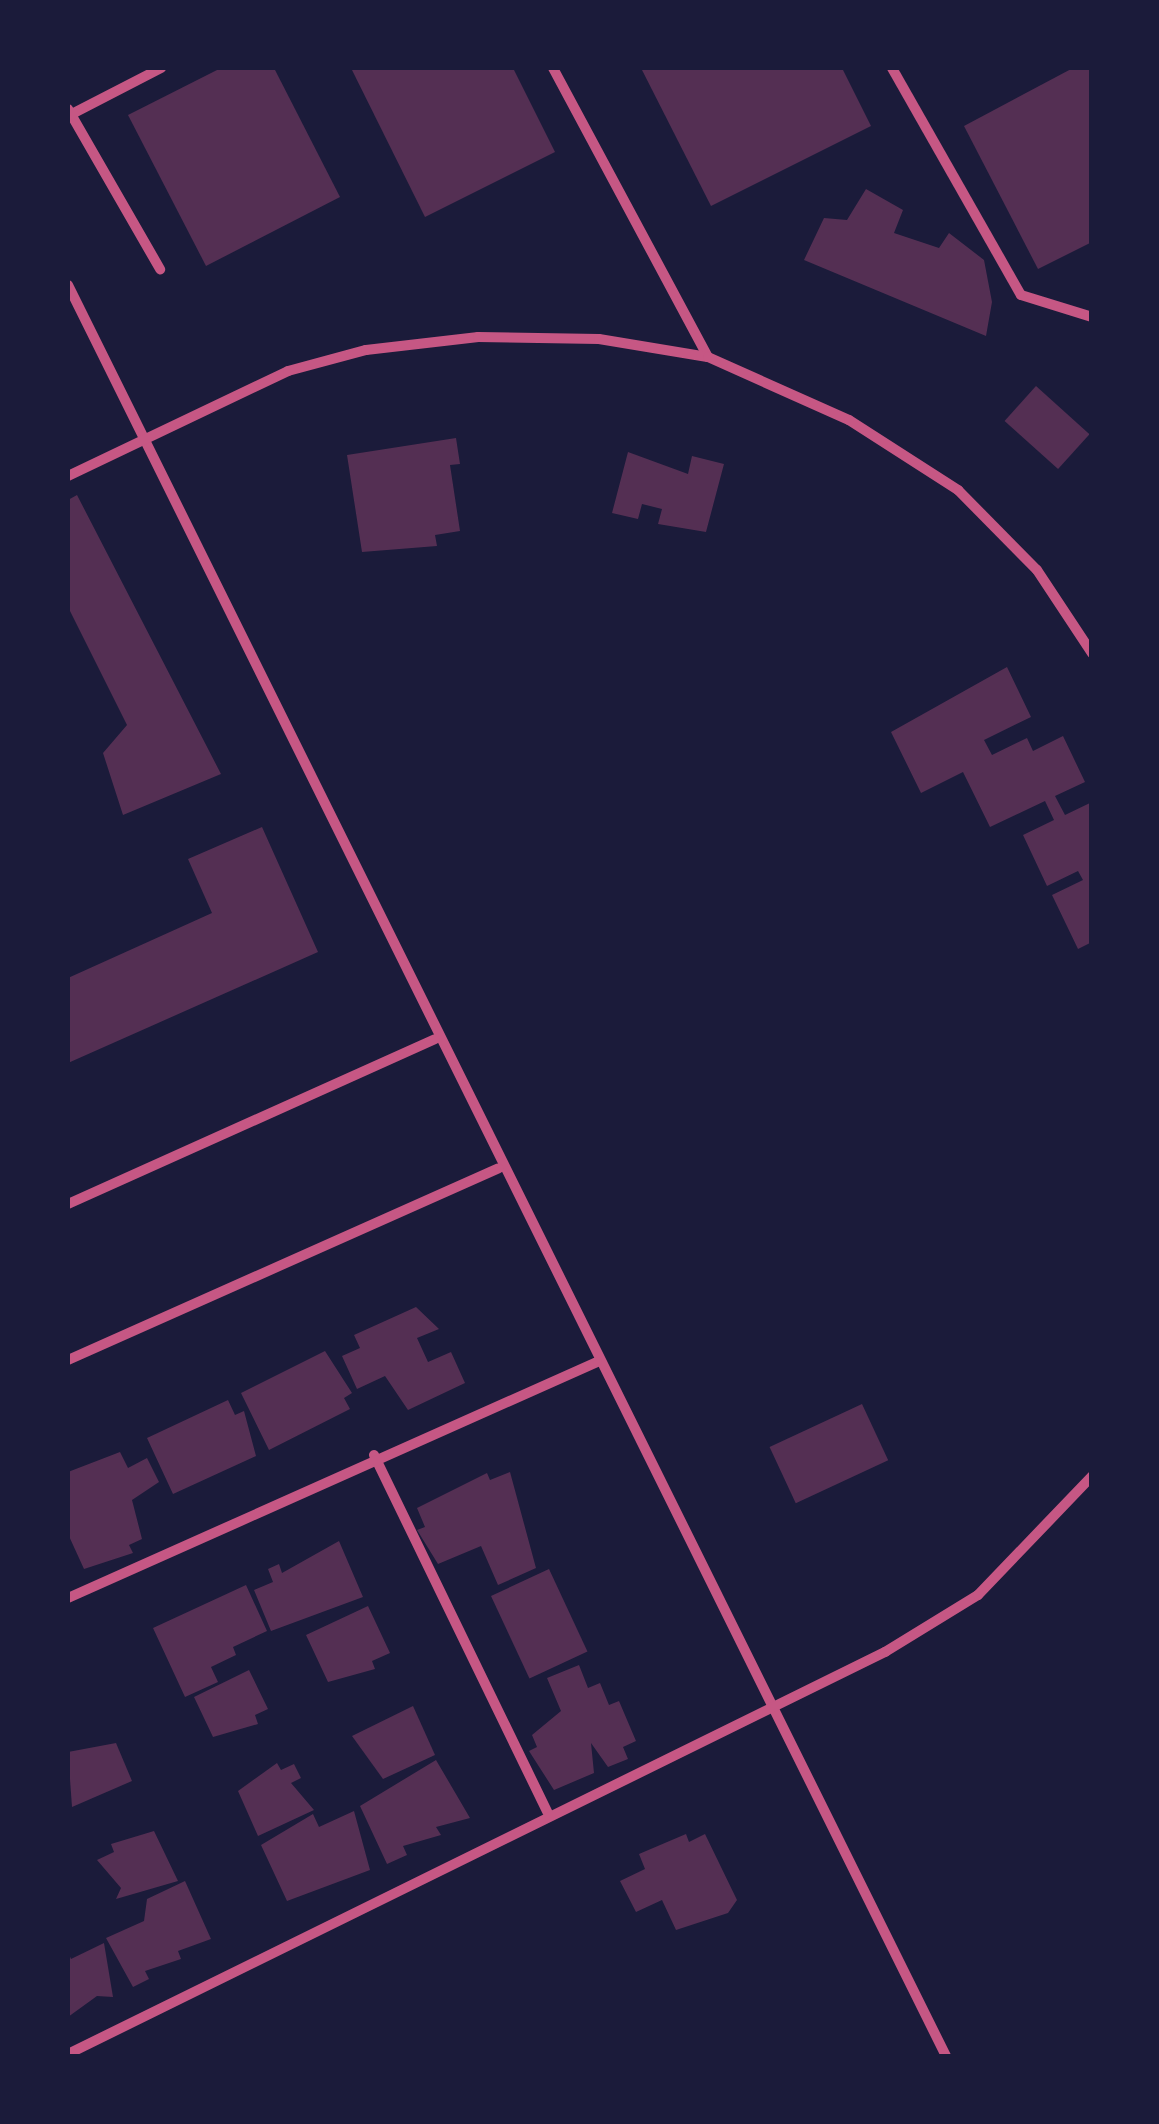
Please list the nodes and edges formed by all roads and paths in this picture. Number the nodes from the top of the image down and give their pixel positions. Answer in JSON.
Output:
{"nodes":[{"id":1,"x":161,"y":68,"type":"edge"},
{"id":2,"x":892,"y":68,"type":"edge"},
{"id":3,"x":559,"y":70,"type":"edge"},
{"id":4,"x":68,"y":113,"type":"edge"},
{"id":5,"x":160,"y":269,"type":"dead end"},
{"id":6,"x":68,"y":286,"type":"edge"},
{"id":7,"x":1092,"y":318,"type":"edge"},
{"id":8,"x":708,"y":357,"type":"junction"},
{"id":9,"x":144,"y":444,"type":"junction"},
{"id":10,"x":68,"y":476,"type":"edge"},
{"id":11,"x":1092,"y":653,"type":"edge"},
{"id":12,"x":435,"y":1039,"type":"junction"},
{"id":13,"x":498,"y":1169,"type":"junction"},
{"id":14,"x":68,"y":1204,"type":"edge"},
{"id":15,"x":68,"y":1360,"type":"edge"},
{"id":16,"x":597,"y":1362,"type":"junction"},
{"id":17,"x":374,"y":1456,"type":"junction"},
{"id":18,"x":1092,"y":1476,"type":"edge"},
{"id":19,"x":68,"y":1598,"type":"edge"},
{"id":20,"x":781,"y":1709,"type":"junction"},
{"id":21,"x":547,"y":1812,"type":"junction"},
{"id":22,"x":68,"y":2054,"type":"edge"},
{"id":23,"x":946,"y":2056,"type":"edge"}],
"edges":[{"from":1,"to":4,"type":"street"},
{"from":2,"to":7,"type":"street"},
{"from":3,"to":8,"type":"street"},
{"from":4,"to":5,"type":"street"},
{"from":6,"to":9,"type":"street"},
{"from":8,"to":9,"type":"street"},
{"from":8,"to":11,"type":"street"},
{"from":9,"to":10,"type":"street"},
{"from":9,"to":12,"type":"street"},
{"from":12,"to":13,"type":"street"},
{"from":12,"to":14,"type":"street"},
{"from":13,"to":15,"type":"street"},
{"from":13,"to":16,"type":"street"},
{"from":16,"to":17,"type":"street"},
{"from":16,"to":20,"type":"street"},
{"from":17,"to":19,"type":"street"},
{"from":17,"to":21,"type":"street"},
{"from":18,"to":20,"type":"street"},
{"from":20,"to":21,"type":"street"},
{"from":20,"to":23,"type":"street"},
{"from":21,"to":22,"type":"street"}]}
